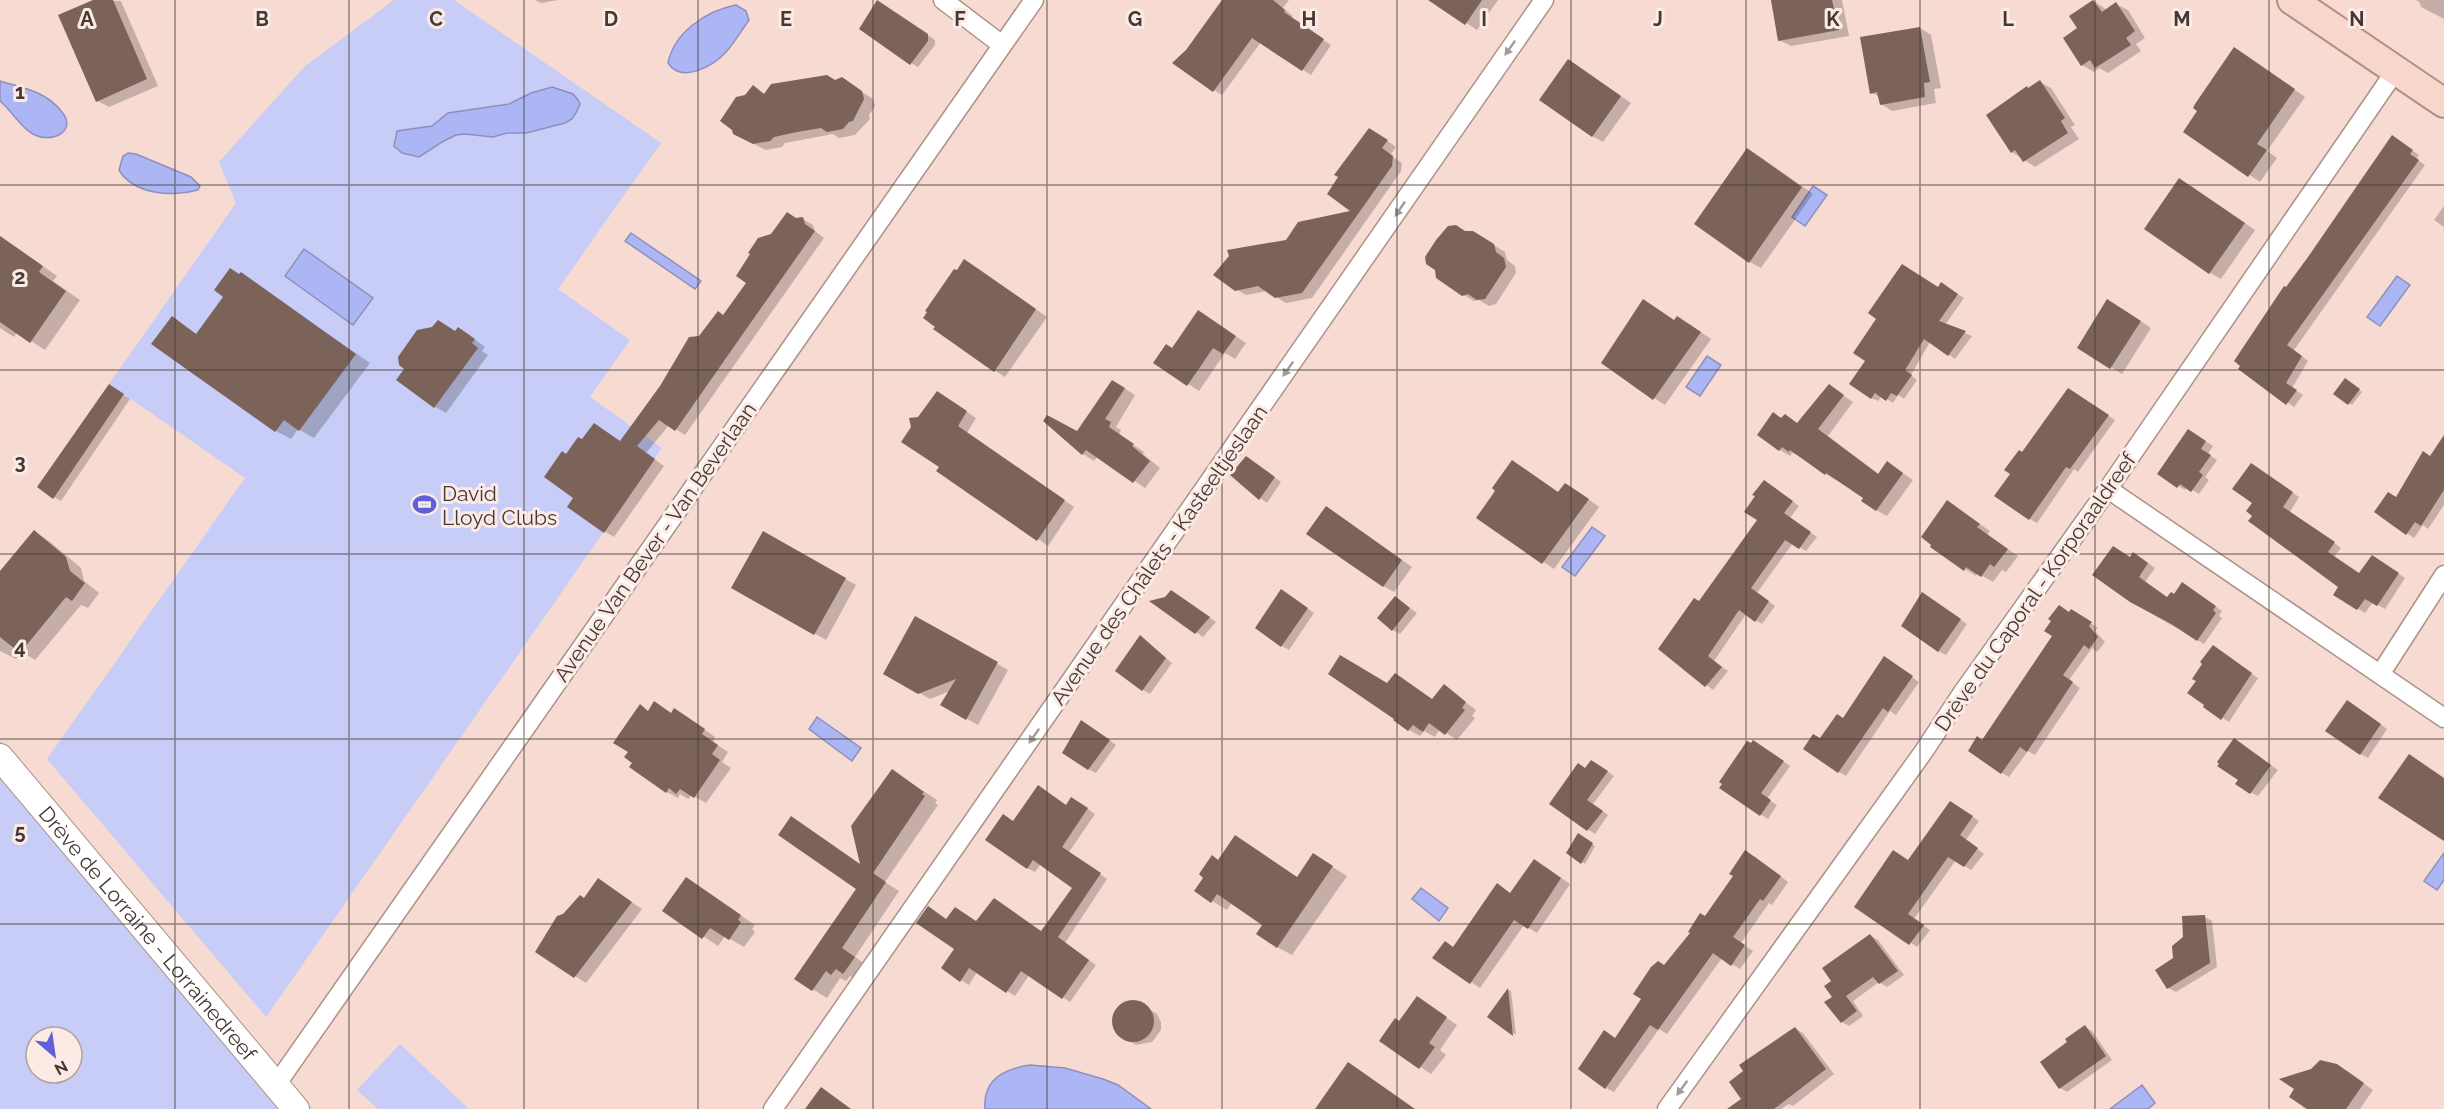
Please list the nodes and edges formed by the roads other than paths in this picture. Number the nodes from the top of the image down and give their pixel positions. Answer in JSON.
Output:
{"nodes":[{"id":1,"x":943,"y":0,"type":"edge"},
{"id":2,"x":1034,"y":0,"type":"edge"},
{"id":3,"x":1544,"y":0,"type":"edge"},
{"id":4,"x":2292,"y":0,"type":"edge"},
{"id":5,"x":1002,"y":45,"type":"junction"},
{"id":6,"x":2396,"y":70,"type":"junction"},
{"id":7,"x":2444,"y":103,"type":"edge"},
{"id":8,"x":2108,"y":489,"type":"junction"},
{"id":9,"x":2444,"y":575,"type":"edge"},
{"id":10,"x":2381,"y":674,"type":"junction"},
{"id":11,"x":2444,"y":718,"type":"edge"},
{"id":12,"x":0,"y":757,"type":"edge"},
{"id":13,"x":276,"y":1085,"type":"junction"},
{"id":14,"x":296,"y":1109,"type":"edge"},
{"id":15,"x":773,"y":1109,"type":"edge"},
{"id":16,"x":1667,"y":1109,"type":"edge"}],
"edges":[{"from":1,"to":5,"type":"street"},
{"from":2,"to":5,"type":"street","name":"Avenue Van Bever - Van Beverlaan"},
{"from":3,"to":15,"type":"street","name":"Avenue des Châlets - Kasteeltjeslaan","one_way":true},
{"from":4,"to":6,"type":"main road"},
{"from":5,"to":13,"type":"street","name":"Avenue Van Bever - Van Beverlaan"},
{"from":6,"to":7,"type":"main road"},
{"from":6,"to":8,"type":"street","name":"Drève du Caporal - Korporaaldreef"},
{"from":8,"to":10,"type":"street"},
{"from":8,"to":16,"type":"street","name":"Drève du Caporal - Korporaaldreef","one_way":true},
{"from":9,"to":10,"type":"street"},
{"from":10,"to":11,"type":"street"},
{"from":12,"to":13,"type":"main road","name":"Drève de Lorraine - Lorrainedreef"},
{"from":13,"to":14,"type":"main road","name":"Drève de Lorraine - Lorrainedreef"}]}
